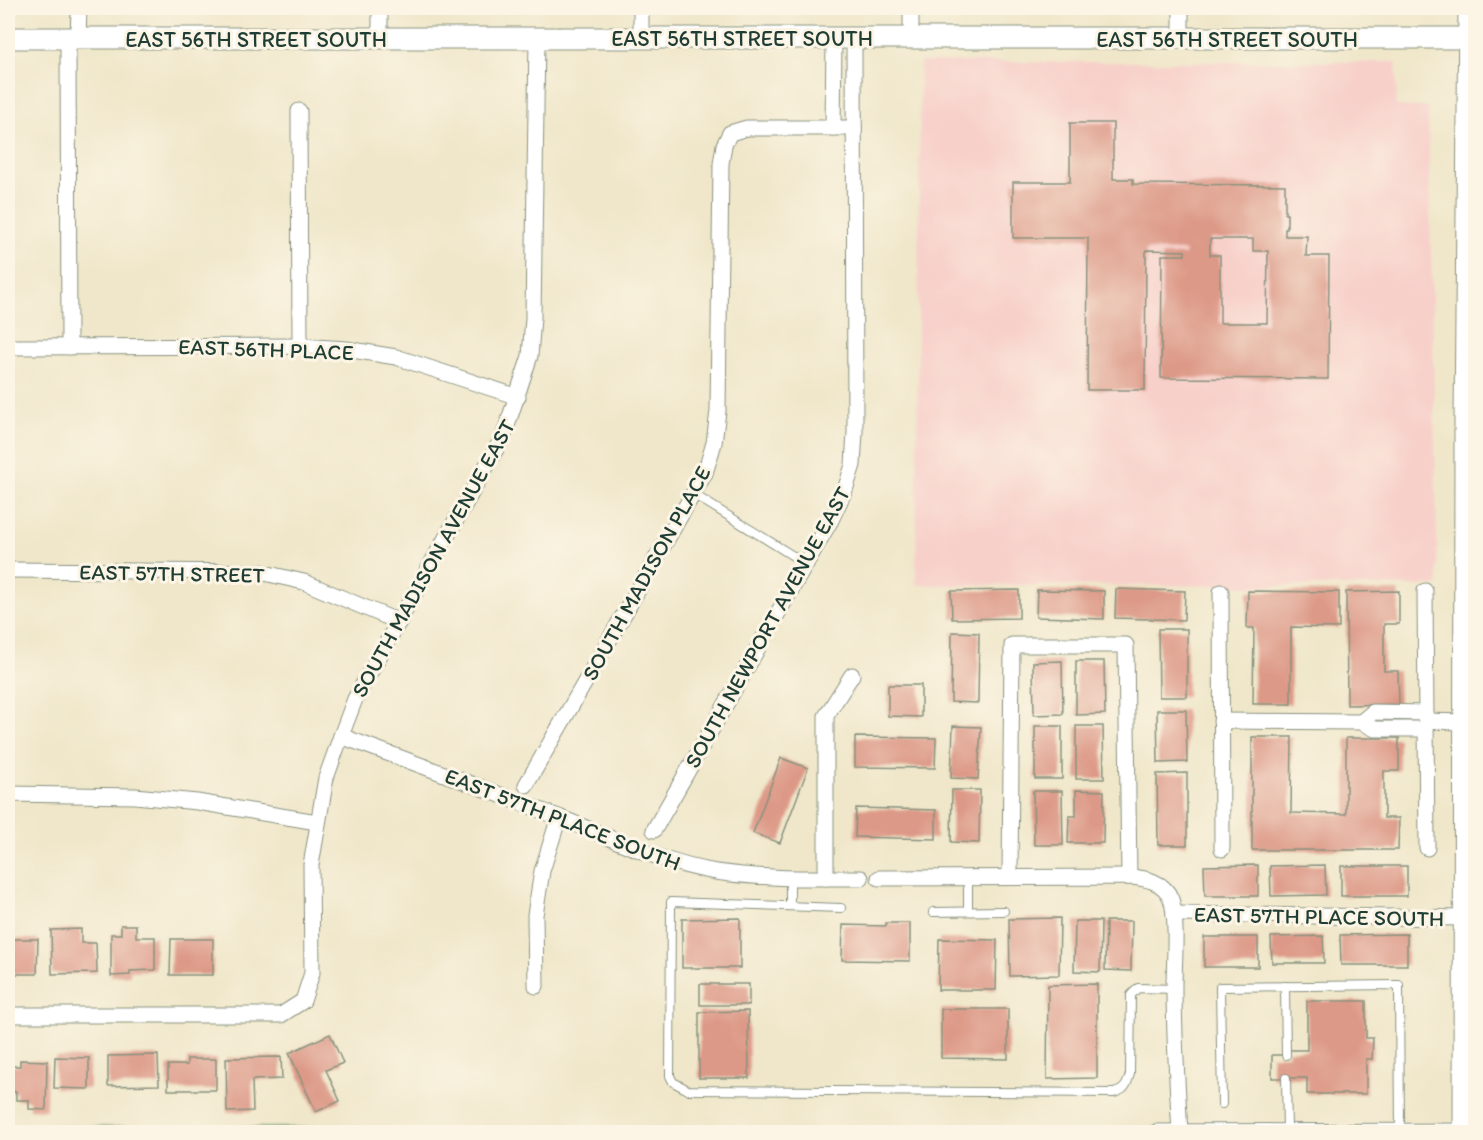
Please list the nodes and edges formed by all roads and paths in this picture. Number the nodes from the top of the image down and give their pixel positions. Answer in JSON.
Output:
{"nodes":[{"id":1,"x":79,"y":8,"type":"edge"},
{"id":2,"x":380,"y":8,"type":"edge"},
{"id":3,"x":641,"y":8,"type":"edge"},
{"id":4,"x":911,"y":8,"type":"edge"},
{"id":5,"x":1181,"y":8,"type":"edge"},
{"id":6,"x":1469,"y":8,"type":"edge"},
{"id":7,"x":73,"y":38,"type":"junction"},
{"id":8,"x":844,"y":38,"type":"junction"},
{"id":9,"x":1472,"y":38,"type":"edge"},
{"id":10,"x":8,"y":39,"type":"edge"},
{"id":11,"x":380,"y":39,"type":"junction"},
{"id":12,"x":537,"y":39,"type":"junction"},
{"id":13,"x":641,"y":39,"type":"junction"},
{"id":14,"x":911,"y":39,"type":"junction"},
{"id":15,"x":1181,"y":39,"type":"junction"},
{"id":16,"x":299,"y":111,"type":"dead end"},
{"id":17,"x":833,"y":128,"type":"junction"},
{"id":18,"x":854,"y":128,"type":"junction"},
{"id":19,"x":300,"y":346,"type":"junction"},
{"id":20,"x":8,"y":347,"type":"edge"},
{"id":21,"x":69,"y":347,"type":"junction"},
{"id":22,"x":518,"y":396,"type":"junction"},
{"id":23,"x":1470,"y":419,"type":"edge"},
{"id":24,"x":693,"y":494,"type":"junction"},
{"id":25,"x":1470,"y":538,"type":"edge"},
{"id":26,"x":806,"y":564,"type":"junction"},
{"id":27,"x":8,"y":570,"type":"edge"},
{"id":28,"x":1425,"y":591,"type":"dead end"},
{"id":29,"x":1221,"y":592,"type":"dead end"},
{"id":30,"x":399,"y":622,"type":"junction"},
{"id":31,"x":852,"y":675,"type":"dead end"},
{"id":32,"x":1221,"y":721,"type":"junction"},
{"id":33,"x":1426,"y":721,"type":"junction"},
{"id":34,"x":1464,"y":722,"type":"junction"},
{"id":35,"x":341,"y":736,"type":"junction"},
{"id":36,"x":526,"y":785,"type":"dead end"},
{"id":37,"x":8,"y":794,"type":"edge"},
{"id":38,"x":559,"y":817,"type":"junction"},
{"id":39,"x":317,"y":822,"type":"junction"},
{"id":40,"x":654,"y":830,"type":"dead end"},
{"id":41,"x":1427,"y":848,"type":"dead end"},
{"id":42,"x":1222,"y":849,"type":"dead end"},
{"id":43,"x":790,"y":877,"type":"junction"},
{"id":44,"x":968,"y":877,"type":"junction"},
{"id":45,"x":1010,"y":877,"type":"junction"},
{"id":46,"x":1129,"y":877,"type":"junction"},
{"id":47,"x":826,"y":878,"type":"junction"},
{"id":48,"x":861,"y":878,"type":"dead end"},
{"id":49,"x":879,"y":878,"type":"dead end"},
{"id":50,"x":1470,"y":890,"type":"edge"},
{"id":51,"x":790,"y":906,"type":"junction"},
{"id":52,"x":842,"y":908,"type":"dead end"},
{"id":53,"x":968,"y":911,"type":"junction"},
{"id":54,"x":1004,"y":911,"type":"dead end"},
{"id":55,"x":933,"y":912,"type":"dead end"},
{"id":56,"x":1174,"y":914,"type":"junction"},
{"id":57,"x":1468,"y":925,"type":"edge"},
{"id":58,"x":536,"y":986,"type":"dead end"},
{"id":59,"x":1285,"y":986,"type":"junction"},
{"id":60,"x":1174,"y":989,"type":"junction"},
{"id":61,"x":8,"y":1016,"type":"edge"},
{"id":62,"x":1286,"y":1055,"type":"dead end"},
{"id":63,"x":1286,"y":1078,"type":"dead end"},
{"id":64,"x":1222,"y":1104,"type":"dead end"},
{"id":65,"x":1287,"y":1131,"type":"edge"},
{"id":66,"x":1400,"y":1131,"type":"edge"},
{"id":67,"x":1156,"y":1132,"type":"edge"},
{"id":68,"x":1180,"y":1132,"type":"edge"},
{"id":69,"x":1468,"y":1132,"type":"edge"}],
"edges":[{"from":1,"to":7,"type":"street"},
{"from":2,"to":11,"type":"street"},
{"from":3,"to":13,"type":"street"},
{"from":4,"to":14,"type":"street"},
{"from":5,"to":15,"type":"street"},
{"from":6,"to":9,"type":"street"},
{"from":7,"to":10,"type":"street","name":"EAST 56TH STREET SOUTH"},
{"from":7,"to":11,"type":"street","name":"EAST 56TH STREET SOUTH"},
{"from":7,"to":21,"type":"street"},
{"from":8,"to":13,"type":"street","name":"EAST 56TH STREET SOUTH"},
{"from":8,"to":14,"type":"street","name":"EAST 56TH STREET SOUTH"},
{"from":8,"to":17,"type":"street"},
{"from":8,"to":18,"type":"street","name":"SOUTH NEWPORT AVENUE EAST"},
{"from":9,"to":15,"type":"street","name":"EAST 56TH STREET SOUTH"},
{"from":9,"to":23,"type":"street"},
{"from":11,"to":12,"type":"street","name":"EAST 56TH STREET SOUTH"},
{"from":12,"to":13,"type":"street","name":"EAST 56TH STREET SOUTH"},
{"from":12,"to":22,"type":"street","name":"SOUTH MADISON AVENUE EAST"},
{"from":14,"to":15,"type":"street","name":"EAST 56TH STREET SOUTH"},
{"from":16,"to":19,"type":"street"},
{"from":17,"to":18,"type":"street"},
{"from":17,"to":24,"type":"street","name":"SOUTH MADISON PLACE"},
{"from":18,"to":26,"type":"street","name":"SOUTH NEWPORT AVENUE EAST"},
{"from":19,"to":21,"type":"street","name":"EAST 56TH PLACE"},
{"from":19,"to":22,"type":"street","name":"EAST 56TH PLACE"},
{"from":20,"to":21,"type":"street","name":"EAST 56TH PLACE"},
{"from":22,"to":30,"type":"street","name":"SOUTH MADISON AVENUE EAST"},
{"from":23,"to":25,"type":"street"},
{"from":24,"to":26,"type":"lane"},
{"from":24,"to":36,"type":"street","name":"SOUTH MADISON PLACE"},
{"from":25,"to":34,"type":"street"},
{"from":26,"to":40,"type":"street","name":"SOUTH NEWPORT AVENUE EAST"},
{"from":27,"to":30,"type":"street","name":"EAST 57TH STREET"},
{"from":28,"to":33,"type":"street"},
{"from":29,"to":32,"type":"street"},
{"from":30,"to":35,"type":"street","name":"SOUTH MADISON AVENUE EAST"},
{"from":31,"to":47,"type":"street"},
{"from":32,"to":33,"type":"street"},
{"from":32,"to":42,"type":"street"},
{"from":33,"to":34,"type":"street"},
{"from":33,"to":41,"type":"street"},
{"from":34,"to":50,"type":"street"},
{"from":35,"to":38,"type":"street","name":"EAST 57TH PLACE SOUTH"},
{"from":35,"to":39,"type":"street","name":"SOUTH MADISON AVENUE EAST"},
{"from":37,"to":39,"type":"street"},
{"from":38,"to":43,"type":"street","name":"EAST 57TH PLACE SOUTH"},
{"from":38,"to":58,"type":"street"},
{"from":39,"to":61,"type":"street","name":"SOUTH MADISON AVENUE EAST"},
{"from":43,"to":47,"type":"street","name":"EAST 57TH PLACE SOUTH"},
{"from":43,"to":51,"type":"lane"},
{"from":44,"to":45,"type":"street"},
{"from":44,"to":49,"type":"street"},
{"from":44,"to":53,"type":"lane"},
{"from":45,"to":46,"type":"street"},
{"from":45,"to":46,"type":"street"},
{"from":46,"to":56,"type":"street"},
{"from":47,"to":48,"type":"street","name":"EAST 57TH PLACE SOUTH"},
{"from":50,"to":57,"type":"street"},
{"from":51,"to":52,"type":"lane"},
{"from":51,"to":60,"type":"lane"},
{"from":53,"to":54,"type":"lane"},
{"from":53,"to":55,"type":"lane"},
{"from":56,"to":57,"type":"street","name":"EAST 57TH PLACE SOUTH"},
{"from":56,"to":60,"type":"street"},
{"from":57,"to":69,"type":"street"},
{"from":59,"to":62,"type":"lane"},
{"from":59,"to":64,"type":"lane"},
{"from":59,"to":66,"type":"lane"},
{"from":60,"to":68,"type":"street"},
{"from":63,"to":65,"type":"lane"},
{"from":65,"to":66,"type":"street"},
{"from":65,"to":68,"type":"street"},
{"from":66,"to":69,"type":"street"},
{"from":67,"to":68,"type":"street"}]}
